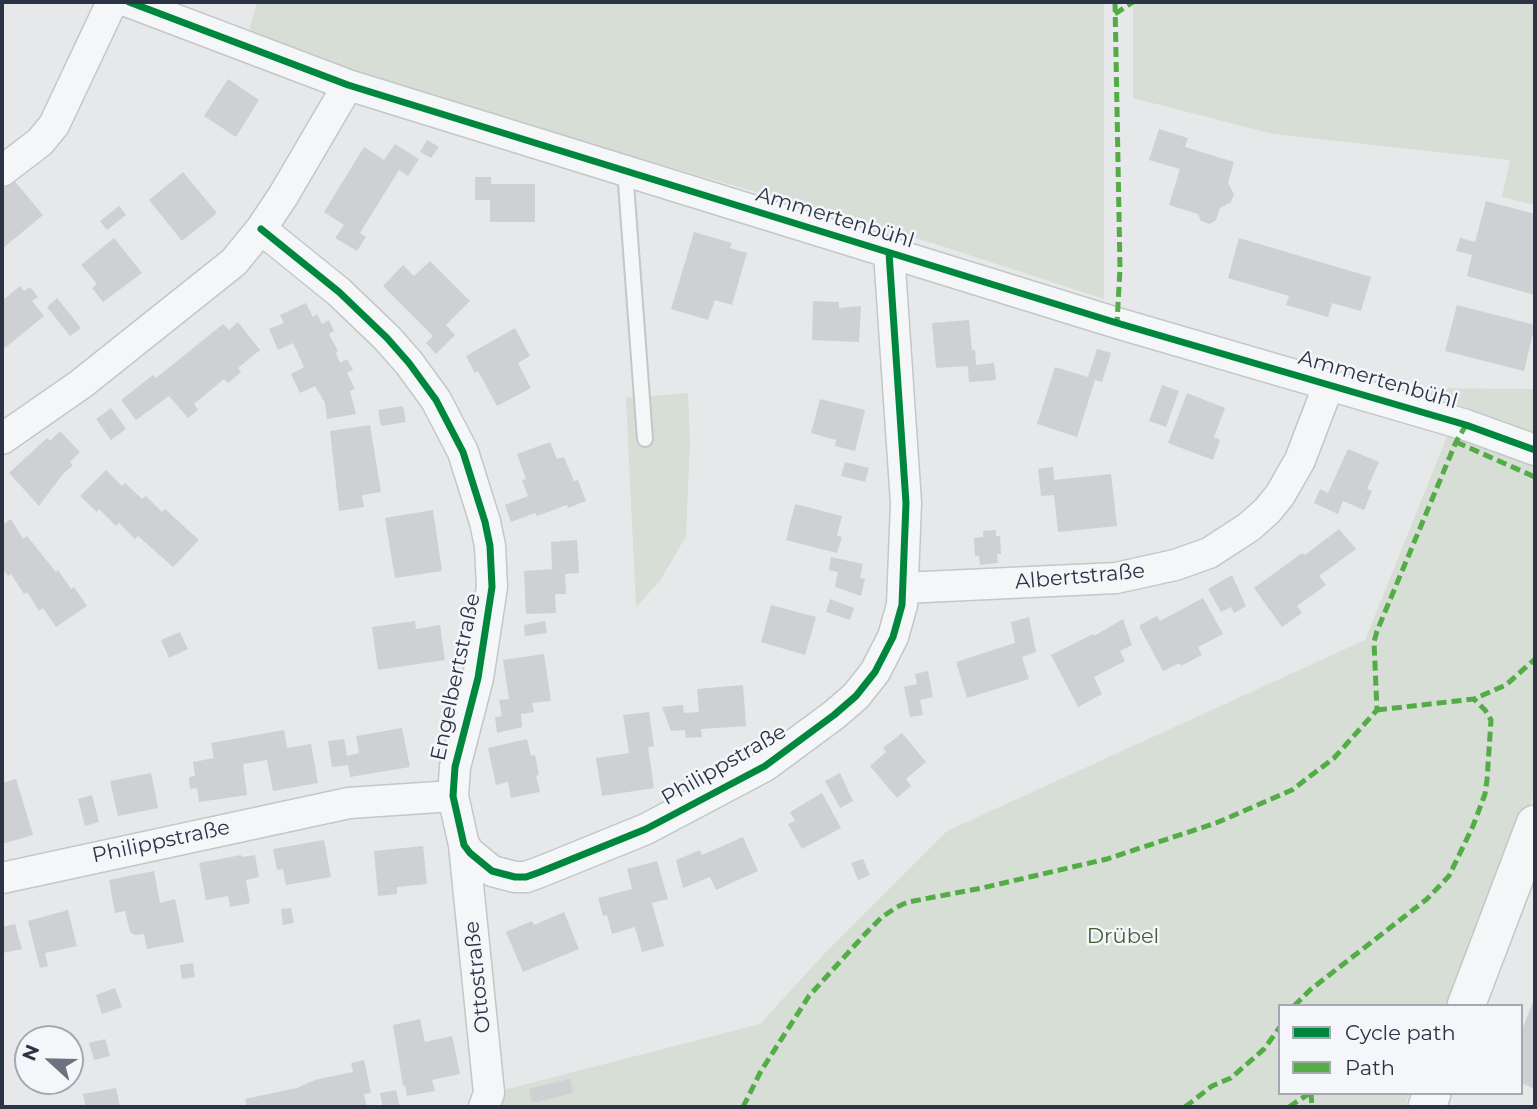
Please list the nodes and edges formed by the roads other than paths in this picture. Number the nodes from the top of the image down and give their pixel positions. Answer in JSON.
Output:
{"nodes":[{"id":1,"x":112,"y":2,"type":"edge"},
{"id":2,"x":130,"y":2,"type":"edge"},
{"id":3,"x":348,"y":85,"type":"junction"},
{"id":4,"x":625,"y":170,"type":"junction"},
{"id":5,"x":2,"y":171,"type":"edge"},
{"id":6,"x":261,"y":229,"type":"junction"},
{"id":7,"x":889,"y":253,"type":"junction"},
{"id":8,"x":1329,"y":384,"type":"junction"},
{"id":9,"x":2,"y":439,"type":"edge"},
{"id":10,"x":645,"y":439,"type":"dead end"},
{"id":11,"x":1535,"y":450,"type":"edge"},
{"id":12,"x":903,"y":588,"type":"junction"},
{"id":13,"x":453,"y":796,"type":"junction"},
{"id":14,"x":1535,"y":824,"type":"edge"},
{"id":15,"x":464,"y":845,"type":"junction"},
{"id":16,"x":2,"y":878,"type":"edge"},
{"id":17,"x":1467,"y":1004,"type":"edge"},
{"id":18,"x":484,"y":1107,"type":"edge"}],
"edges":[{"from":1,"to":5,"type":"street"},
{"from":2,"to":3,"type":"street","name":"Ammertenbühl"},
{"from":3,"to":4,"type":"street","name":"Ammertenbühl"},
{"from":3,"to":6,"type":"street"},
{"from":4,"to":7,"type":"street","name":"Ammertenbühl"},
{"from":4,"to":10,"type":"lane"},
{"from":6,"to":9,"type":"street"},
{"from":6,"to":13,"type":"street","name":"Engelbertstraße"},
{"from":7,"to":8,"type":"street","name":"Ammertenbühl"},
{"from":7,"to":12,"type":"street","name":"Philippstraße"},
{"from":8,"to":11,"type":"street","name":"Ammertenbühl"},
{"from":8,"to":12,"type":"street","name":"Albertstraße"},
{"from":12,"to":15,"type":"street","name":"Philippstraße"},
{"from":13,"to":15,"type":"street"},
{"from":13,"to":16,"type":"street","name":"Philippstraße"},
{"from":14,"to":17,"type":"street"},
{"from":15,"to":18,"type":"street","name":"Ottostraße"}]}
